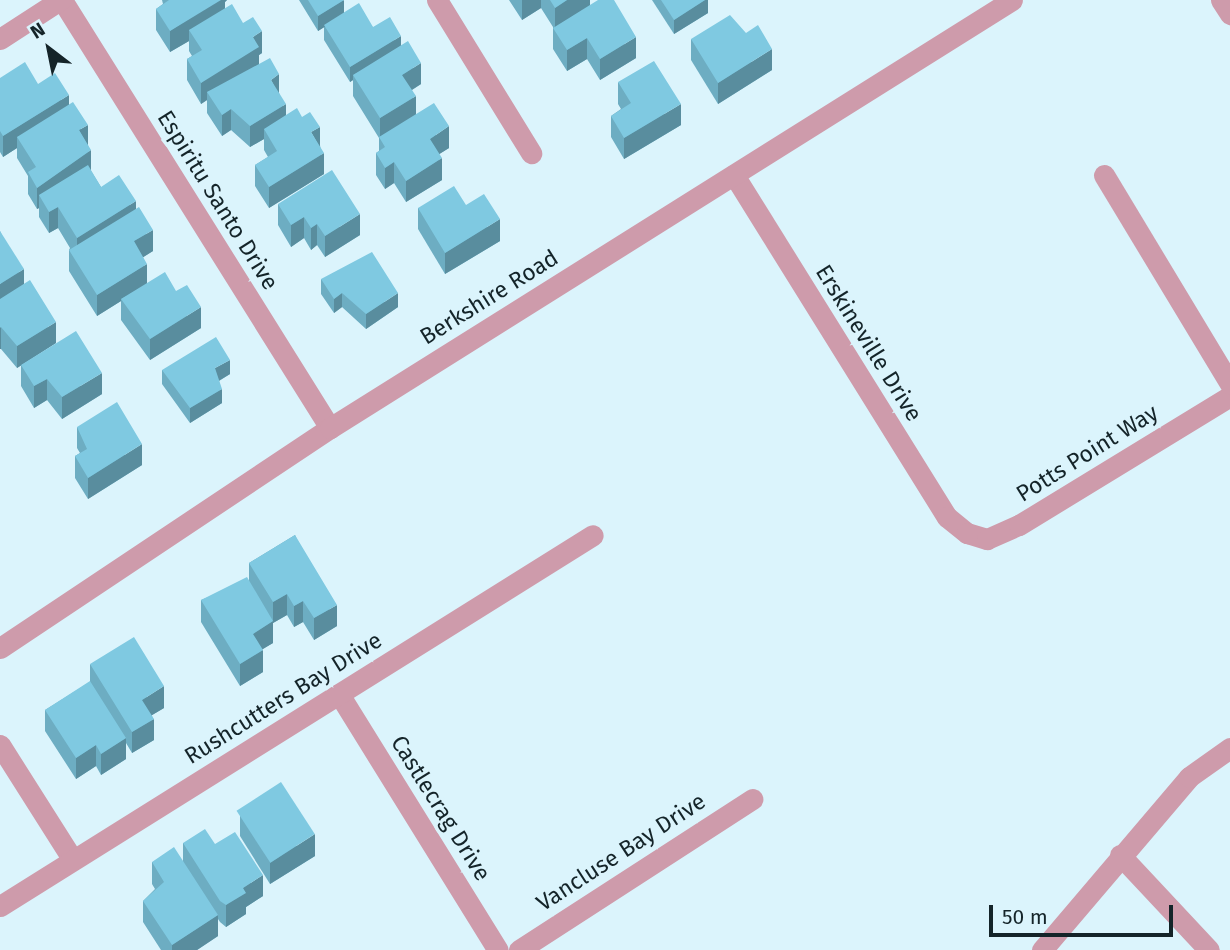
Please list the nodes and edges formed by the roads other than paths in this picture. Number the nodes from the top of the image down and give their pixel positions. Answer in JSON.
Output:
{"nodes":[{"id":1,"x":61,"y":0,"type":"edge"},
{"id":2,"x":436,"y":0,"type":"edge"},
{"id":3,"x":1012,"y":0,"type":"edge"},
{"id":4,"x":1221,"y":0,"type":"edge"},
{"id":5,"x":1230,"y":14,"type":"edge"},
{"id":6,"x":0,"y":39,"type":"edge"},
{"id":7,"x":531,"y":153,"type":"dead end"},
{"id":8,"x":734,"y":174,"type":"junction"},
{"id":9,"x":1104,"y":175,"type":"dead end"},
{"id":10,"x":1230,"y":384,"type":"edge"},
{"id":11,"x":1230,"y":396,"type":"edge"},
{"id":12,"x":330,"y":428,"type":"junction"},
{"id":13,"x":967,"y":533,"type":"joint"},
{"id":14,"x":593,"y":535,"type":"dead end"},
{"id":15,"x":0,"y":648,"type":"edge"},
{"id":16,"x":339,"y":694,"type":"junction"},
{"id":17,"x":0,"y":745,"type":"edge"},
{"id":18,"x":1230,"y":748,"type":"edge"},
{"id":19,"x":752,"y":799,"type":"dead end"},
{"id":20,"x":1120,"y":855,"type":"junction"},
{"id":21,"x":73,"y":860,"type":"junction"},
{"id":22,"x":0,"y":906,"type":"edge"},
{"id":23,"x":498,"y":950,"type":"edge"},
{"id":24,"x":519,"y":950,"type":"edge"},
{"id":25,"x":1042,"y":950,"type":"edge"},
{"id":26,"x":1209,"y":950,"type":"edge"}],
"edges":[{"from":1,"to":6,"type":"street"},
{"from":1,"to":12,"type":"street","name":"Espiritu Santo Drive"},
{"from":2,"to":7,"type":"street"},
{"from":3,"to":8,"type":"street","name":"Berkshire Road"},
{"from":4,"to":5,"type":"street"},
{"from":8,"to":12,"type":"street","name":"Berkshire Road"},
{"from":8,"to":13,"type":"street","name":"Erskineville Drive"},
{"from":9,"to":10,"type":"street"},
{"from":11,"to":13,"type":"street","name":"Potts Point Way"},
{"from":12,"to":15,"type":"street","name":"Berkshire Road"},
{"from":14,"to":16,"type":"street","name":"Rushcutters Bay Drive"},
{"from":16,"to":21,"type":"street","name":"Rushcutters Bay Drive"},
{"from":16,"to":23,"type":"street","name":"Castlecrag Drive"},
{"from":17,"to":21,"type":"street"},
{"from":18,"to":20,"type":"street"},
{"from":19,"to":24,"type":"street","name":"Vancluse Bay Drive"},
{"from":20,"to":25,"type":"street"},
{"from":20,"to":26,"type":"street"},
{"from":21,"to":22,"type":"street","name":"Rushcutters Bay Drive"}]}
